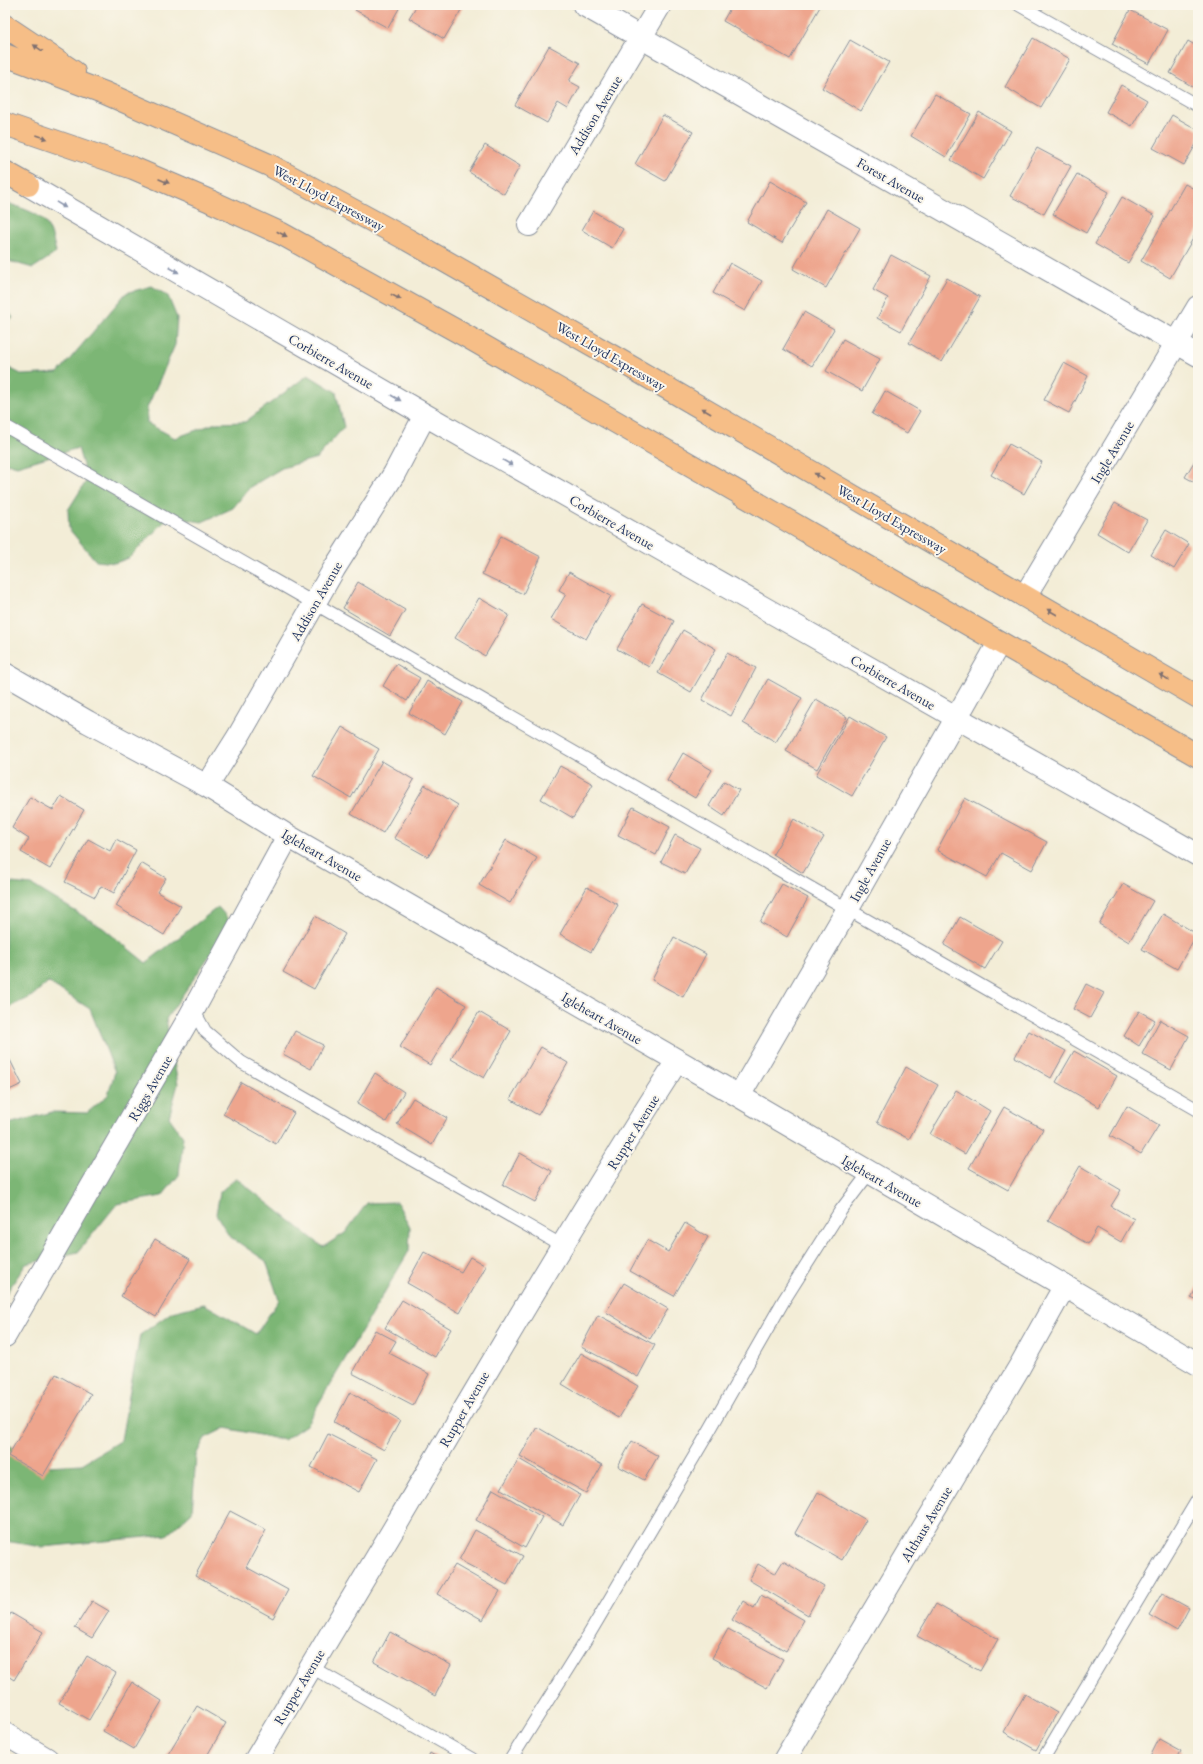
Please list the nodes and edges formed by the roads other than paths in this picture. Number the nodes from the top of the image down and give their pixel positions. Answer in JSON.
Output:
{"nodes":[{"id":1,"x":584,"y":5,"type":"edge"},
{"id":2,"x":660,"y":5,"type":"edge"},
{"id":3,"x":1019,"y":5,"type":"edge"},
{"id":4,"x":5,"y":26,"type":"edge"},
{"id":5,"x":641,"y":37,"type":"junction"},
{"id":6,"x":5,"y":55,"type":"edge"},
{"id":7,"x":105,"y":93,"type":"junction"},
{"id":8,"x":1198,"y":106,"type":"edge"},
{"id":9,"x":5,"y":124,"type":"edge"},
{"id":10,"x":5,"y":172,"type":"edge"},
{"id":11,"x":28,"y":185,"type":"joint"},
{"id":12,"x":529,"y":225,"type":"dead end"},
{"id":13,"x":1198,"y":308,"type":"edge"},
{"id":14,"x":1178,"y":343,"type":"junction"},
{"id":15,"x":1198,"y":354,"type":"edge"},
{"id":16,"x":425,"y":415,"type":"junction"},
{"id":17,"x":5,"y":426,"type":"edge"},
{"id":18,"x":1025,"y":596,"type":"junction"},
{"id":19,"x":314,"y":604,"type":"junction"},
{"id":20,"x":999,"y":643,"type":"junction"},
{"id":21,"x":5,"y":674,"type":"edge"},
{"id":22,"x":1198,"y":697,"type":"edge"},
{"id":23,"x":955,"y":718,"type":"junction"},
{"id":24,"x":1198,"y":756,"type":"edge"},
{"id":25,"x":207,"y":786,"type":"junction"},
{"id":26,"x":288,"y":836,"type":"junction"},
{"id":27,"x":1198,"y":855,"type":"edge"},
{"id":28,"x":847,"y":910,"type":"junction"},
{"id":29,"x":194,"y":1011,"type":"junction"},
{"id":30,"x":677,"y":1061,"type":"junction"},
{"id":31,"x":739,"y":1096,"type":"junction"},
{"id":32,"x":1198,"y":1110,"type":"edge"},
{"id":33,"x":869,"y":1173,"type":"junction"},
{"id":34,"x":563,"y":1246,"type":"junction"},
{"id":35,"x":1064,"y":1287,"type":"junction"},
{"id":36,"x":5,"y":1336,"type":"edge"},
{"id":37,"x":1198,"y":1364,"type":"edge"},
{"id":38,"x":1198,"y":1499,"type":"edge"},
{"id":39,"x":311,"y":1667,"type":"junction"},
{"id":40,"x":5,"y":1734,"type":"edge"},
{"id":41,"x":47,"y":1759,"type":"edge"},
{"id":42,"x":256,"y":1759,"type":"edge"},
{"id":43,"x":472,"y":1759,"type":"edge"},
{"id":44,"x":511,"y":1759,"type":"edge"},
{"id":45,"x":785,"y":1759,"type":"edge"},
{"id":46,"x":1043,"y":1759,"type":"edge"}],
"edges":[{"from":1,"to":5,"type":"street","name":"Forest Avenue"},
{"from":2,"to":5,"type":"street","name":"Addison Avenue"},
{"from":3,"to":8,"type":"lane"},
{"from":7,"to":4,"type":"highway","one_way":true},
{"from":5,"to":12,"type":"street","name":"Addison Avenue"},
{"from":5,"to":14,"type":"street","name":"Forest Avenue"},
{"from":6,"to":7,"type":"highway","name":"West Lloyd Expressway"},
{"from":18,"to":7,"type":"highway","name":"West Lloyd Expressway","one_way":true},
{"from":9,"to":20,"type":"highway","one_way":true},
{"from":10,"to":11,"type":"highway"},
{"from":11,"to":16,"type":"street","name":"Corbierre Avenue","one_way":true},
{"from":13,"to":14,"type":"street","name":"Ingle Avenue"},
{"from":14,"to":15,"type":"street","name":"Forest Avenue"},
{"from":14,"to":18,"type":"street","name":"Ingle Avenue"},
{"from":16,"to":19,"type":"street","name":"Addison Avenue"},
{"from":16,"to":23,"type":"street","name":"Corbierre Avenue","one_way":true},
{"from":17,"to":19,"type":"lane"},
{"from":22,"to":18,"type":"highway","name":"West Lloyd Expressway","one_way":true},
{"from":19,"to":25,"type":"street","name":"Addison Avenue"},
{"from":19,"to":28,"type":"lane"},
{"from":20,"to":23,"type":"street","name":"Ingle Avenue"},
{"from":20,"to":24,"type":"highway"},
{"from":21,"to":25,"type":"street","name":"Igleheart Avenue"},
{"from":23,"to":27,"type":"street","name":"Corbierre Avenue"},
{"from":23,"to":28,"type":"street","name":"Ingle Avenue"},
{"from":25,"to":26,"type":"street","name":"Igleheart Avenue"},
{"from":26,"to":29,"type":"street","name":"Riggs Avenue"},
{"from":26,"to":30,"type":"street","name":"Igleheart Avenue"},
{"from":28,"to":31,"type":"street","name":"Ingle Avenue"},
{"from":28,"to":32,"type":"lane"},
{"from":29,"to":34,"type":"lane"},
{"from":29,"to":36,"type":"street","name":"Riggs Avenue"},
{"from":30,"to":31,"type":"street","name":"Igleheart Avenue"},
{"from":30,"to":34,"type":"street","name":"Rupper Avenue"},
{"from":31,"to":33,"type":"street","name":"Igleheart Avenue"},
{"from":33,"to":35,"type":"street","name":"Igleheart Avenue"},
{"from":33,"to":44,"type":"lane"},
{"from":34,"to":39,"type":"street","name":"Rupper Avenue"},
{"from":35,"to":37,"type":"street","name":"Igleheart Avenue"},
{"from":35,"to":45,"type":"street","name":"Althaus Avenue"},
{"from":38,"to":46,"type":"lane"},
{"from":39,"to":42,"type":"street","name":"Rupper Avenue"},
{"from":39,"to":43,"type":"lane"},
{"from":40,"to":41,"type":"street"}]}
